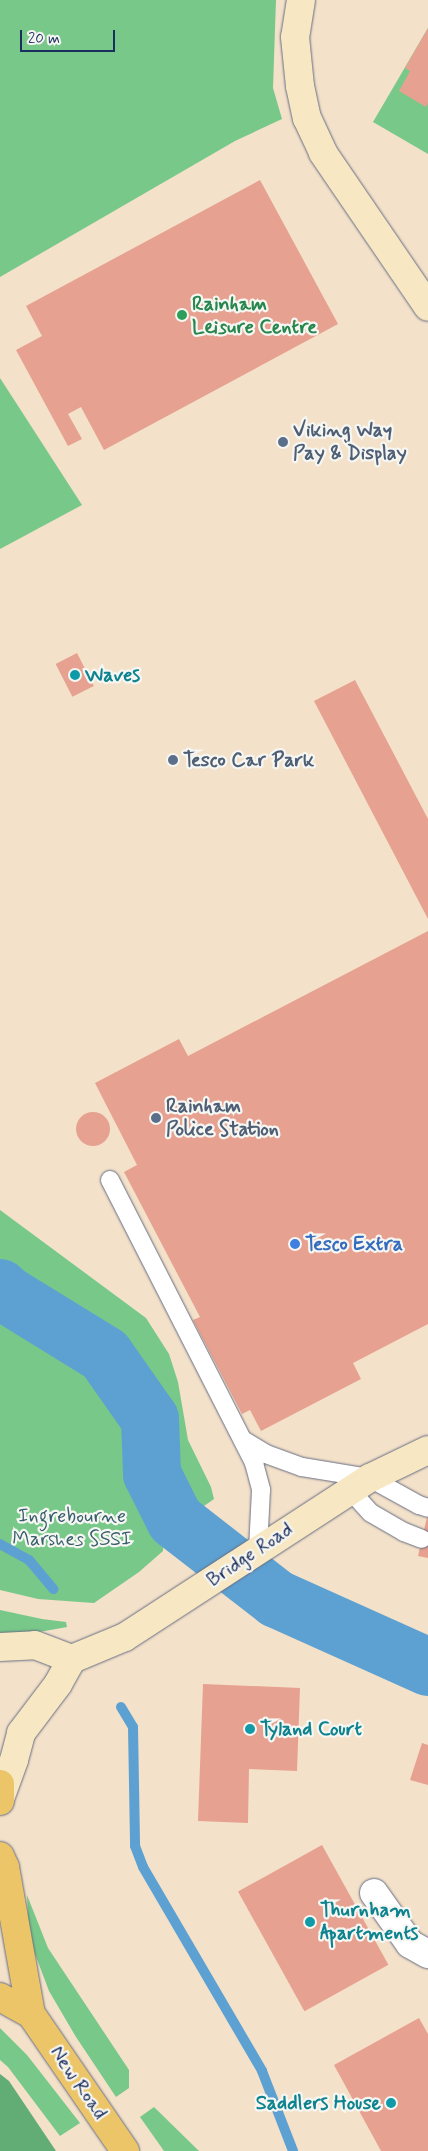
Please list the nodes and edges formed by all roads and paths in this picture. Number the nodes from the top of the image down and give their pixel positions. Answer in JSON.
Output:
{"nodes":[{"id":1,"x":301,"y":0,"type":"edge"},
{"id":2,"x":428,"y":307,"type":"edge"},
{"id":3,"x":110,"y":1180,"type":"dead end"},
{"id":4,"x":244,"y":1440,"type":"junction"},
{"id":5,"x":428,"y":1450,"type":"edge"},
{"id":6,"x":360,"y":1484,"type":"junction"},
{"id":7,"x":428,"y":1508,"type":"edge"},
{"id":8,"x":422,"y":1539,"type":"dead end"},
{"id":9,"x":258,"y":1549,"type":"junction"},
{"id":10,"x":0,"y":1647,"type":"edge"},
{"id":11,"x":72,"y":1659,"type":"junction"},
{"id":12,"x":0,"y":1794,"type":"edge"},
{"id":13,"x":0,"y":1856,"type":"edge"},
{"id":14,"x":374,"y":1893,"type":"dead end"},
{"id":15,"x":428,"y":1954,"type":"edge"},
{"id":16,"x":0,"y":1996,"type":"edge"},
{"id":17,"x":31,"y":2014,"type":"junction"},
{"id":18,"x":125,"y":2151,"type":"edge"}],
"edges":[{"from":1,"to":2,"type":"main road"},
{"from":3,"to":4,"type":"lane"},
{"from":4,"to":6,"type":"lane"},
{"from":4,"to":9,"type":"lane"},
{"from":5,"to":6,"type":"main road","name":"Bridge Road"},
{"from":6,"to":7,"type":"lane"},
{"from":6,"to":8,"type":"lane"},
{"from":6,"to":9,"type":"main road","name":"Bridge Road"},
{"from":9,"to":11,"type":"main road","name":"Bridge Road"},
{"from":10,"to":11,"type":"main road"},
{"from":11,"to":12,"type":"main road"},
{"from":13,"to":17,"type":"main road","name":"New Road"},
{"from":14,"to":15,"type":"street"},
{"from":16,"to":17,"type":"main road","name":"New Road"},
{"from":17,"to":18,"type":"main road","name":"New Road"}]}
